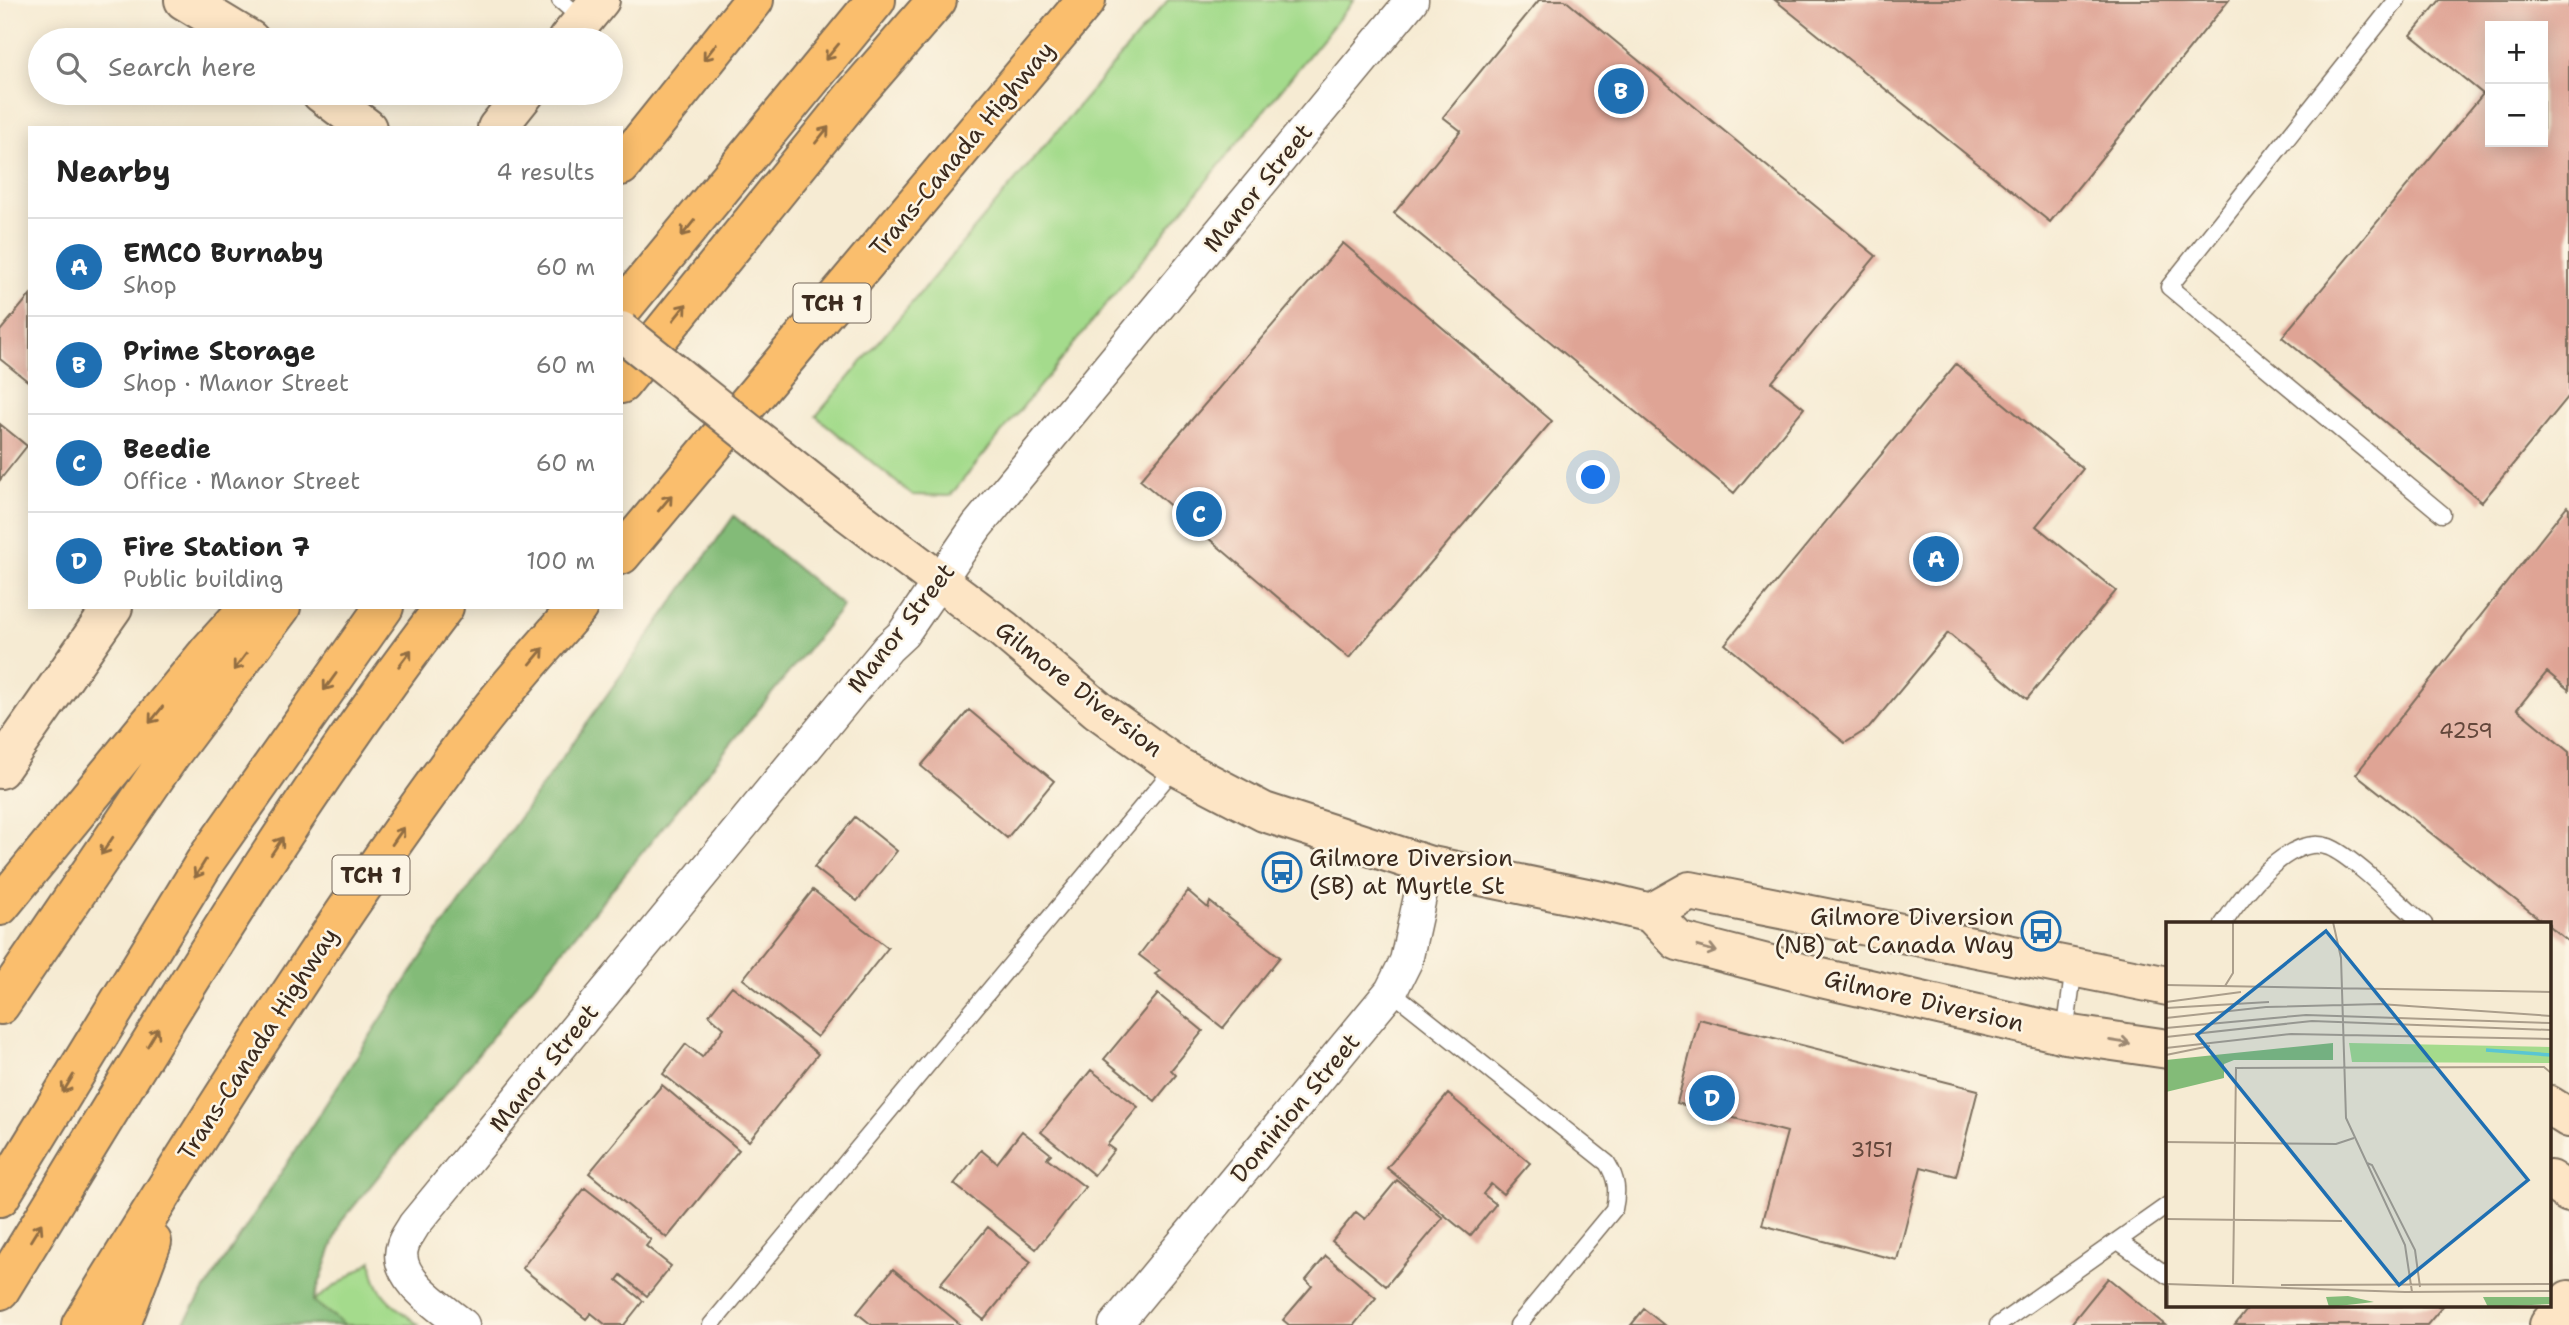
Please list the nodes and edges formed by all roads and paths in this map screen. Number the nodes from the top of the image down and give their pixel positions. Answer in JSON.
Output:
{"nodes":[{"id":1,"x":184,"y":0,"type":"edge"},
{"id":2,"x":754,"y":0,"type":"edge"},
{"id":3,"x":876,"y":0,"type":"edge"},
{"id":4,"x":937,"y":0,"type":"edge"},
{"id":5,"x":1086,"y":0,"type":"edge"},
{"id":6,"x":1412,"y":0,"type":"edge"},
{"id":7,"x":2397,"y":0,"type":"edge"},
{"id":8,"x":230,"y":28,"type":"edge"},
{"id":9,"x":515,"y":105,"type":"edge"},
{"id":10,"x":499,"y":126,"type":"edge"},
{"id":11,"x":623,"y":164,"type":"edge"},
{"id":12,"x":623,"y":308,"type":"edge"},
{"id":13,"x":623,"y":333,"type":"edge"},
{"id":14,"x":623,"y":382,"type":"edge"},
{"id":15,"x":2442,"y":514,"type":"dead end"},
{"id":16,"x":623,"y":553,"type":"edge"},
{"id":17,"x":940,"y":580,"type":"junction"},
{"id":18,"x":110,"y":609,"type":"edge"},
{"id":19,"x":111,"y":609,"type":"edge"},
{"id":20,"x":246,"y":609,"type":"edge"},
{"id":21,"x":280,"y":609,"type":"edge"},
{"id":22,"x":383,"y":609,"type":"edge"},
{"id":23,"x":442,"y":609,"type":"edge"},
{"id":24,"x":576,"y":609,"type":"edge"},
{"id":25,"x":0,"y":741,"type":"edge"},
{"id":26,"x":1176,"y":766,"type":"junction"},
{"id":27,"x":0,"y":769,"type":"edge"},
{"id":28,"x":1427,"y":865,"type":"junction"},
{"id":29,"x":0,"y":906,"type":"edge"},
{"id":30,"x":1651,"y":914,"type":"junction"},
{"id":31,"x":2224,"y":922,"type":"edge"},
{"id":32,"x":2422,"y":922,"type":"edge"},
{"id":33,"x":2074,"y":967,"type":"junction"},
{"id":34,"x":2166,"y":986,"type":"edge"},
{"id":35,"x":1391,"y":991,"type":"junction"},
{"id":36,"x":0,"y":1005,"type":"edge"},
{"id":37,"x":2065,"y":1034,"type":"junction"},
{"id":38,"x":2166,"y":1049,"type":"edge"},
{"id":39,"x":2552,"y":1107,"type":"edge"},
{"id":40,"x":2569,"y":1118,"type":"edge"},
{"id":41,"x":184,"y":1158,"type":"junction"},
{"id":42,"x":2552,"y":1182,"type":"edge"},
{"id":43,"x":2569,"y":1193,"type":"edge"},
{"id":44,"x":0,"y":1197,"type":"edge"},
{"id":45,"x":2166,"y":1207,"type":"edge"},
{"id":46,"x":2118,"y":1241,"type":"junction"},
{"id":47,"x":2166,"y":1275,"type":"edge"},
{"id":48,"x":0,"y":1290,"type":"edge"},
{"id":49,"x":2569,"y":1300,"type":"edge"},
{"id":50,"x":80,"y":1325,"type":"edge"},
{"id":51,"x":121,"y":1325,"type":"edge"},
{"id":52,"x":463,"y":1325,"type":"edge"},
{"id":53,"x":711,"y":1325,"type":"edge"},
{"id":54,"x":1115,"y":1325,"type":"edge"},
{"id":55,"x":1518,"y":1325,"type":"edge"},
{"id":56,"x":1998,"y":1325,"type":"edge"},
{"id":57,"x":2549,"y":1325,"type":"edge"}],
"edges":[{"from":1,"to":8,"type":"main road"},
{"from":2,"to":11,"type":"highway","one_way":true},
{"from":3,"to":12,"type":"highway","one_way":true},
{"from":14,"to":4,"type":"highway","one_way":true},
{"from":16,"to":5,"type":"highway","name":"Trans-Canada Highway","number":"TCH 1","one_way":true},
{"from":6,"to":17,"type":"street","name":"Manor Street"},
{"from":7,"to":15,"type":"lane"},
{"from":9,"to":10,"type":"main road"},
{"from":13,"to":17,"type":"main road","name":"Gilmore Diversion","bridge":true},
{"from":17,"to":26,"type":"main road","name":"Gilmore Diversion"},
{"from":17,"to":52,"type":"street","name":"Manor Street"},
{"from":18,"to":25,"type":"main road"},
{"from":19,"to":27,"type":"main road"},
{"from":20,"to":29,"type":"highway","one_way":true},
{"from":21,"to":36,"type":"highway","one_way":true},
{"from":22,"to":44,"type":"highway","one_way":true},
{"from":48,"to":23,"type":"highway","one_way":true},
{"from":41,"to":24,"type":"highway","name":"Trans-Canada Highway","number":"TCH 1","one_way":true},
{"from":26,"to":28,"type":"main road","name":"Gilmore Diversion"},
{"from":26,"to":53,"type":"lane"},
{"from":28,"to":30,"type":"main road","name":"Gilmore Diversion"},
{"from":28,"to":35,"type":"street","name":"Dominion Street"},
{"from":30,"to":33,"type":"main road"},
{"from":30,"to":37,"type":"main road","name":"Gilmore Diversion","one_way":true},
{"from":31,"to":32,"type":"lane"},
{"from":33,"to":34,"type":"main road"},
{"from":33,"to":37,"type":"lane"},
{"from":35,"to":54,"type":"street","name":"Dominion Street"},
{"from":35,"to":55,"type":"lane"},
{"from":37,"to":38,"type":"main road","name":"Gilmore Diversion","one_way":true},
{"from":39,"to":40,"type":"main road"},
{"from":41,"to":50,"type":"highway","name":"Trans-Canada Highway","number":"TCH 1"},
{"from":41,"to":51,"type":"highway"},
{"from":42,"to":43,"type":"main road"},
{"from":45,"to":46,"type":"lane"},
{"from":46,"to":47,"type":"lane"},
{"from":46,"to":56,"type":"lane"},
{"from":49,"to":57,"type":"main road"}]}
